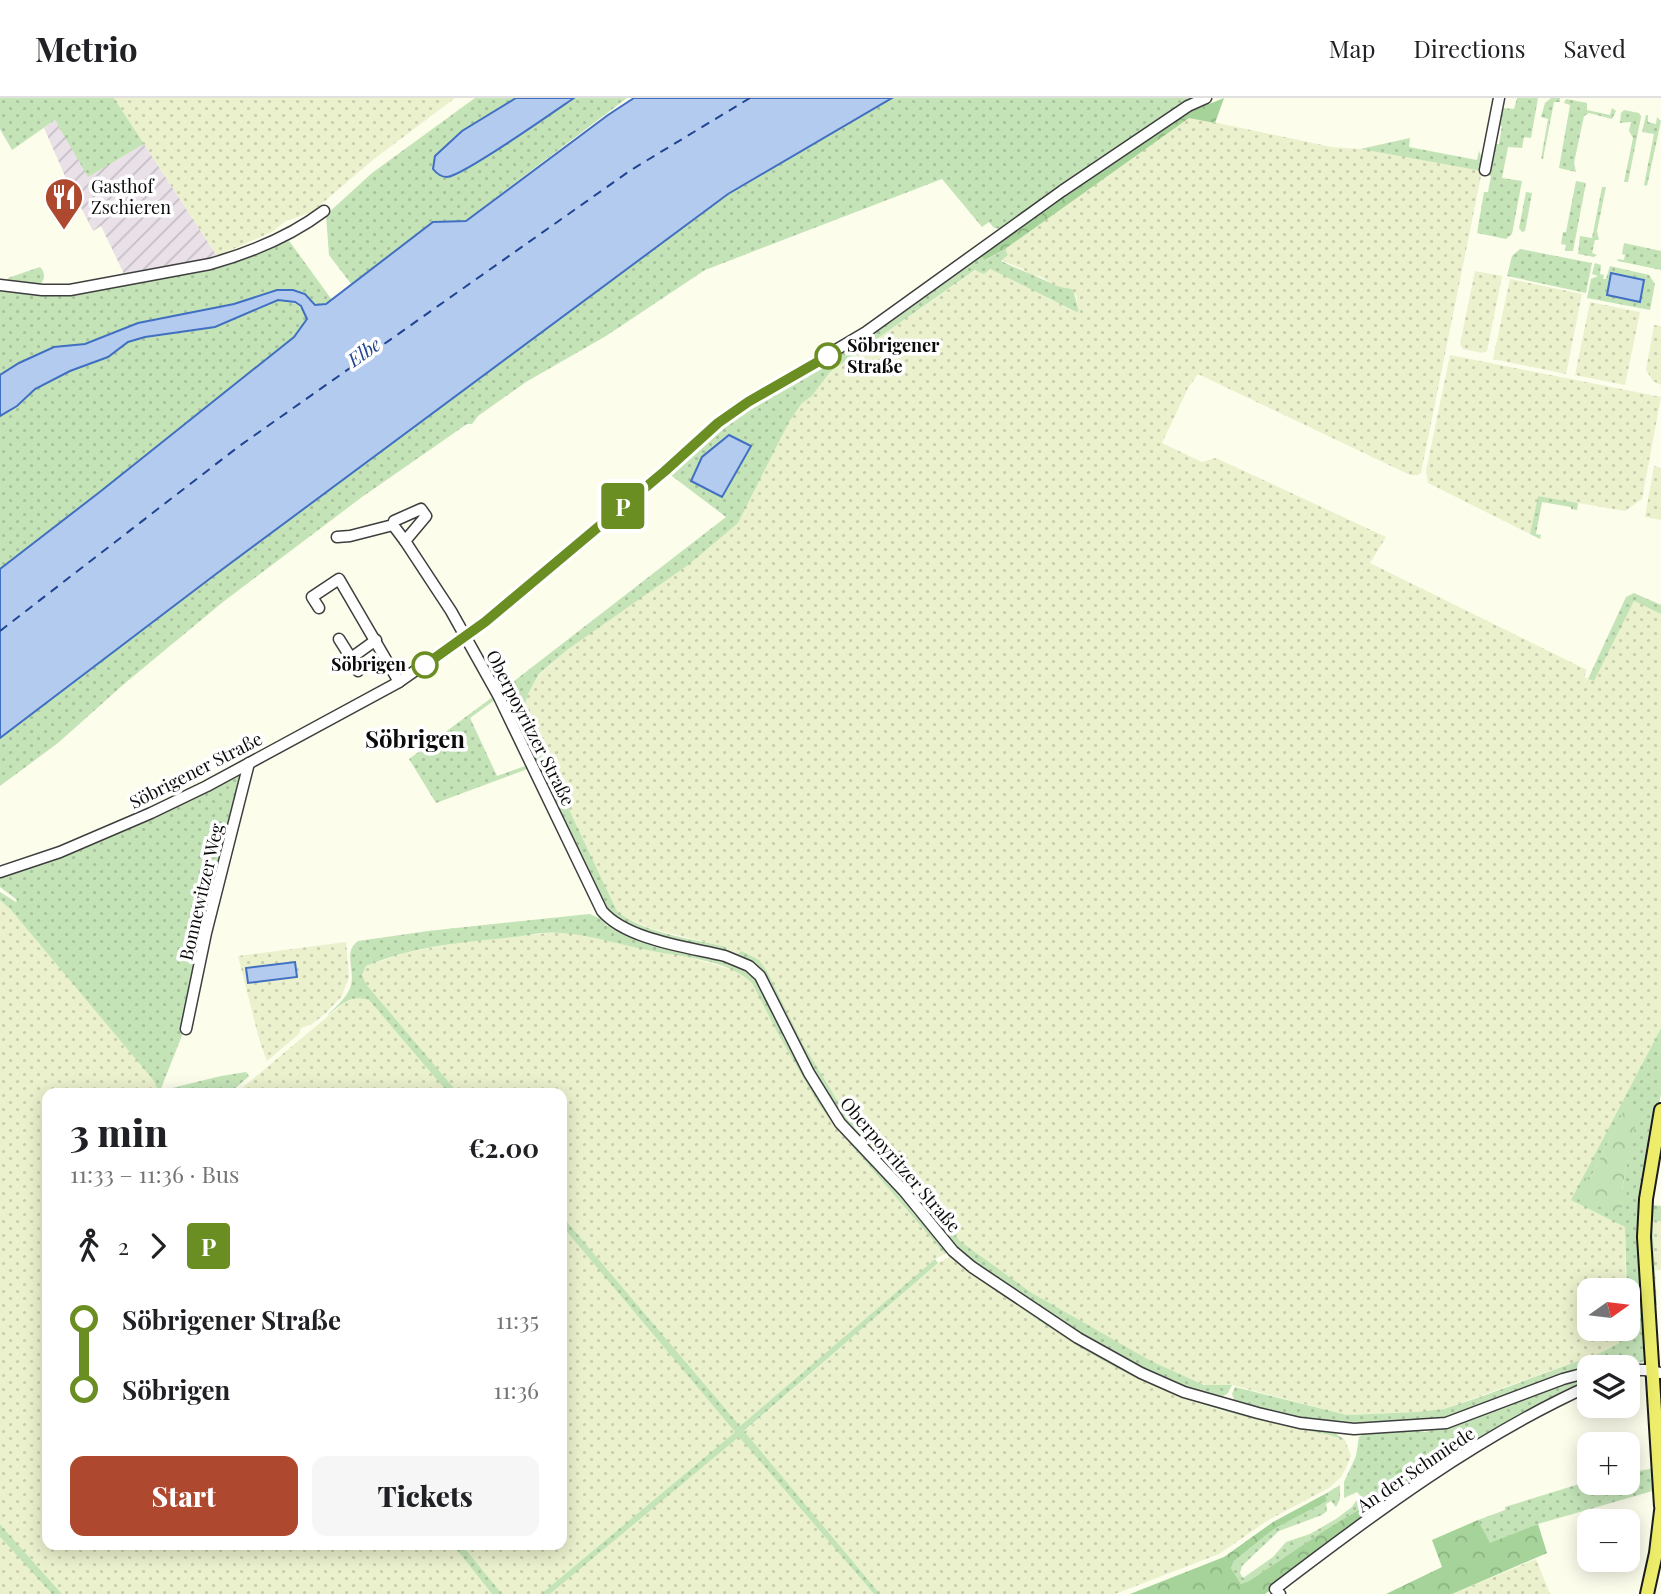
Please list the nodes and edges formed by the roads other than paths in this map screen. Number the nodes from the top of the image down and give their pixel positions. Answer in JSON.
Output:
{"nodes":[{"id":1,"x":1206,"y":98,"type":"edge"},
{"id":2,"x":1499,"y":98,"type":"edge"},
{"id":3,"x":1485,"y":170,"type":"dead end"},
{"id":4,"x":324,"y":211,"type":"dead end"},
{"id":5,"x":0,"y":285,"type":"edge"},
{"id":6,"x":393,"y":525,"type":"junction"},
{"id":7,"x":337,"y":537,"type":"dead end"},
{"id":8,"x":405,"y":541,"type":"junction"},
{"id":9,"x":319,"y":608,"type":"dead end"},
{"id":10,"x":464,"y":636,"type":"junction"},
{"id":11,"x":339,"y":639,"type":"dead end"},
{"id":12,"x":376,"y":640,"type":"junction"},
{"id":13,"x":351,"y":658,"type":"junction"},
{"id":14,"x":358,"y":671,"type":"dead end"},
{"id":15,"x":399,"y":682,"type":"junction"},
{"id":16,"x":249,"y":763,"type":"junction"},
{"id":17,"x":0,"y":872,"type":"edge"},
{"id":18,"x":187,"y":1029,"type":"dead end"},
{"id":19,"x":1661,"y":1110,"type":"edge"},
{"id":20,"x":1657,"y":1372,"type":"edge"},
{"id":21,"x":1577,"y":1375,"type":"edge"},
{"id":22,"x":1577,"y":1392,"type":"edge"},
{"id":23,"x":1661,"y":1508,"type":"edge"},
{"id":24,"x":1280,"y":1594,"type":"edge"},
{"id":25,"x":1647,"y":1594,"type":"edge"}],
"edges":[{"from":1,"to":10,"type":"street","name":"Söbrigener Straße"},
{"from":2,"to":3,"type":"street"},
{"from":4,"to":5,"type":"street"},
{"from":6,"to":7,"type":"street"},
{"from":6,"to":8,"type":"street","name":"Oberpoyritzer Straße"},
{"from":6,"to":8,"type":"street"},
{"from":8,"to":10,"type":"street","name":"Oberpoyritzer Straße"},
{"from":9,"to":12,"type":"street"},
{"from":10,"to":15,"type":"street","name":"Söbrigener Straße"},
{"from":10,"to":21,"type":"street","name":"Oberpoyritzer Straße"},
{"from":11,"to":13,"type":"street"},
{"from":12,"to":13,"type":"street"},
{"from":12,"to":15,"type":"street"},
{"from":13,"to":14,"type":"street"},
{"from":15,"to":16,"type":"street","name":"Söbrigener Straße"},
{"from":16,"to":17,"type":"street","name":"Söbrigener Straße"},
{"from":16,"to":18,"type":"street","name":"Bonnewitzer Weg"},
{"from":19,"to":20,"type":"main road"},
{"from":20,"to":23,"type":"main road"},
{"from":22,"to":24,"type":"street","name":"An der Schmiede"},
{"from":23,"to":25,"type":"main road"}]}
